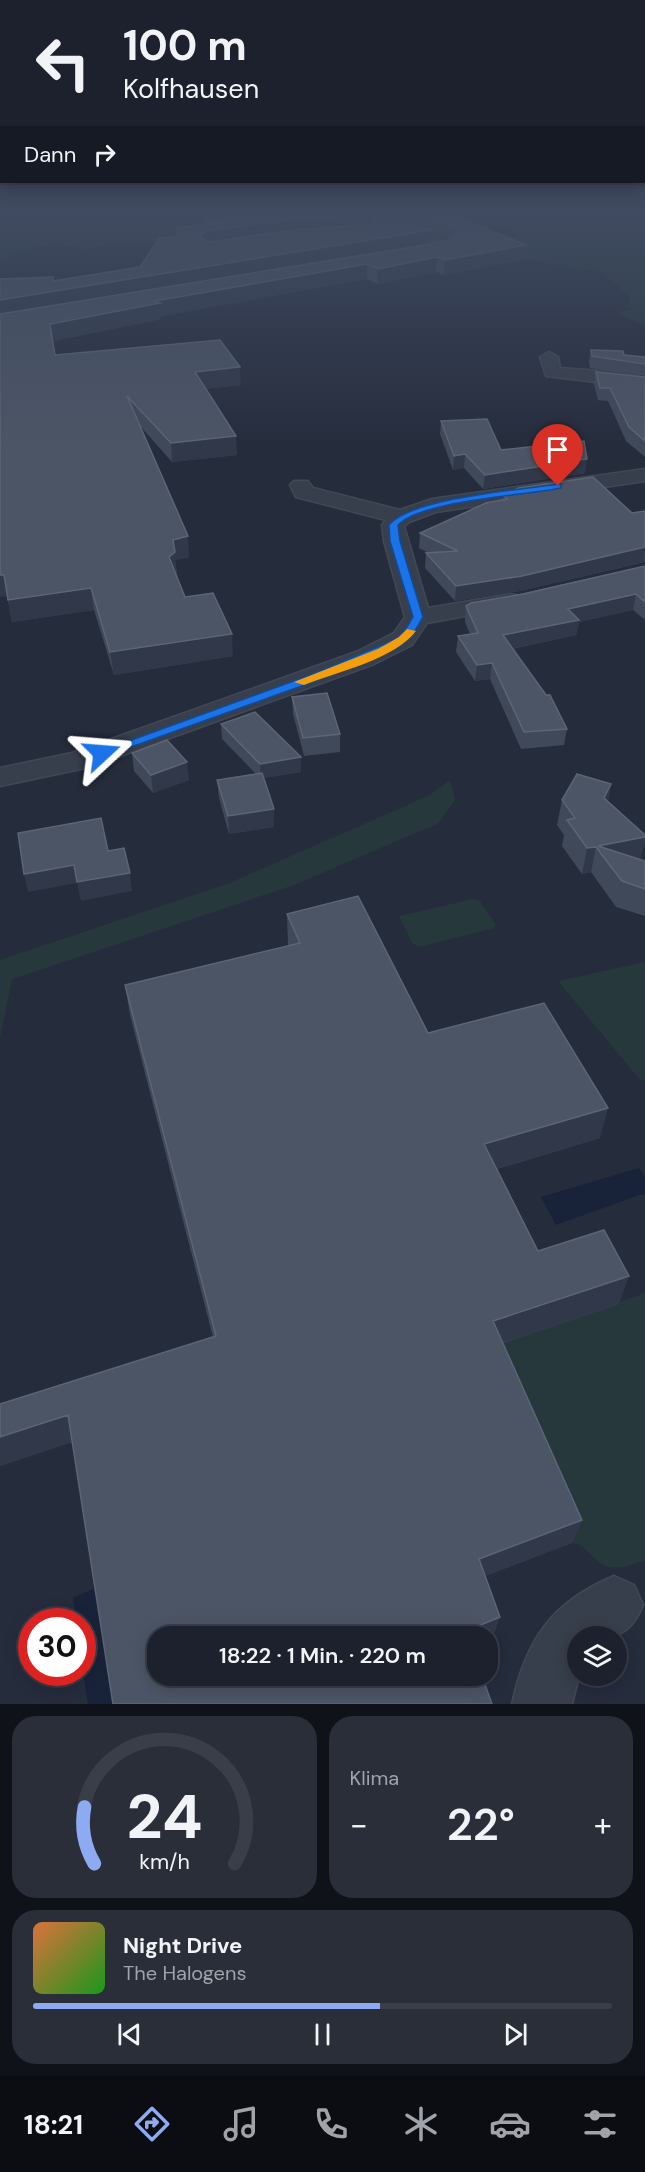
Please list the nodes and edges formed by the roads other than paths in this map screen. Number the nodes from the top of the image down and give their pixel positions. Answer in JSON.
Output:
{"nodes":[{"id":1,"x":549,"y":357,"type":"dead end"},
{"id":2,"x":645,"y":382,"type":"edge"},
{"id":3,"x":645,"y":475,"type":"edge"},
{"id":4,"x":301,"y":485,"type":"dead end"},
{"id":5,"x":401,"y":517,"type":"junction"},
{"id":6,"x":531,"y":597,"type":"edge"},
{"id":7,"x":418,"y":617,"type":"junction"},
{"id":8,"x":0,"y":777,"type":"edge"},
{"id":9,"x":614,"y":1605,"type":"dead end"},
{"id":10,"x":542,"y":1704,"type":"edge"}],
"edges":[{"from":1,"to":2,"type":"street"},
{"from":3,"to":5,"type":"street"},
{"from":4,"to":5,"type":"street"},
{"from":5,"to":7,"type":"street"},
{"from":6,"to":7,"type":"street"},
{"from":7,"to":8,"type":"street"},
{"from":9,"to":10,"type":"street"}]}
